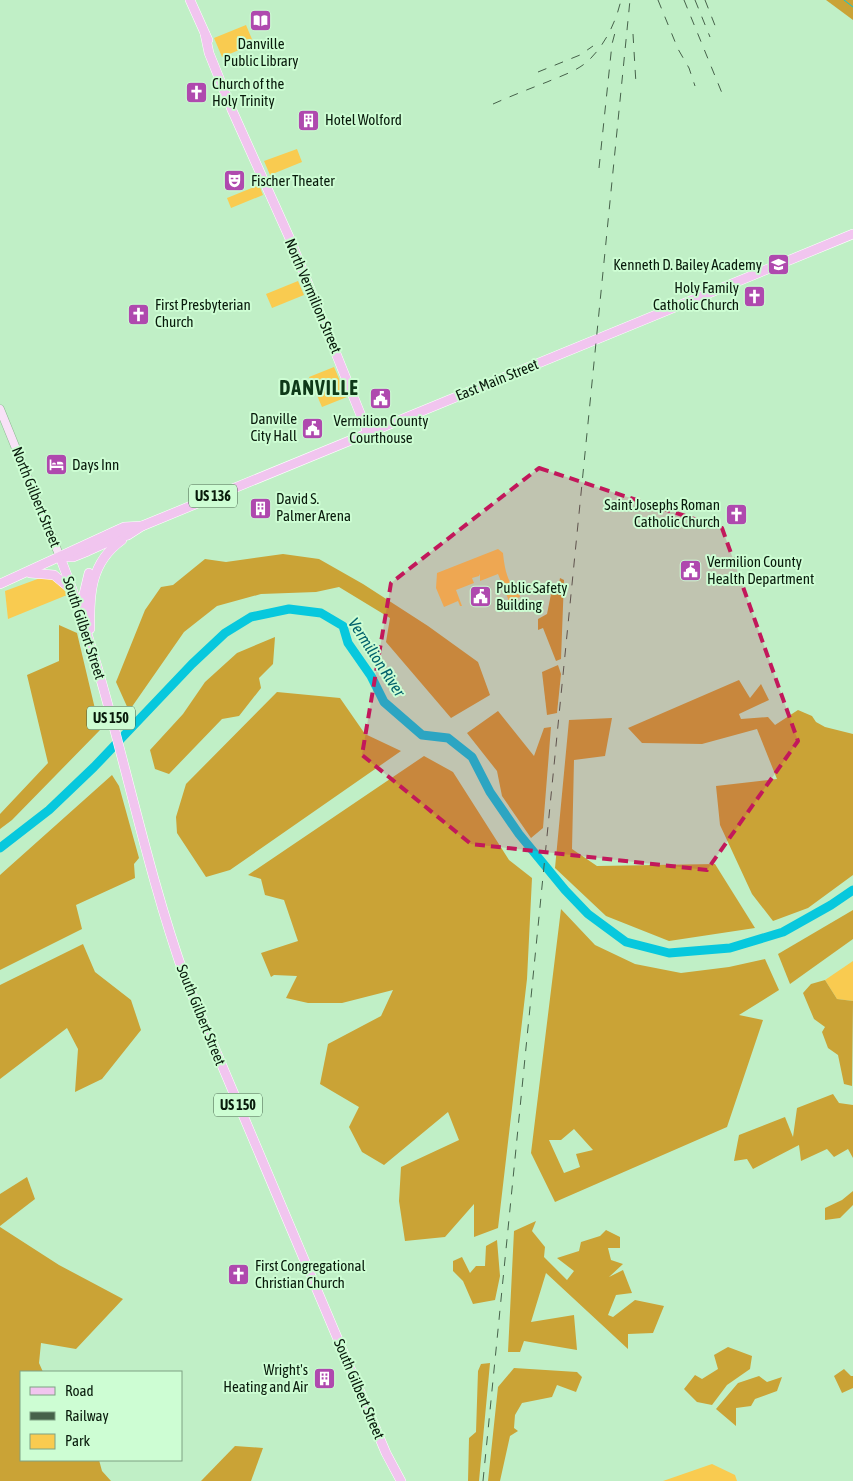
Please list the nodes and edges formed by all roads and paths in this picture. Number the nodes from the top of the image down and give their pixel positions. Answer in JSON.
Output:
{"nodes":[{"id":1,"x":190,"y":0,"type":"edge"},
{"id":2,"x":853,"y":234,"type":"edge"},
{"id":3,"x":0,"y":409,"type":"edge"},
{"id":4,"x":368,"y":433,"type":"junction"},
{"id":5,"x":142,"y":526,"type":"junction"},
{"id":6,"x":128,"y":535,"type":"junction"},
{"id":7,"x":111,"y":541,"type":"junction"},
{"id":8,"x":60,"y":557,"type":"junction"},
{"id":9,"x":28,"y":572,"type":"junction"},
{"id":10,"x":0,"y":584,"type":"edge"},
{"id":11,"x":74,"y":592,"type":"junction"},
{"id":12,"x":86,"y":616,"type":"junction"},
{"id":13,"x":388,"y":1458,"type":"junction"},
{"id":14,"x":396,"y":1481,"type":"edge"},
{"id":15,"x":401,"y":1481,"type":"edge"}],
"edges":[{"from":1,"to":4,"type":"main road","name":"North Vermilion Street"},
{"from":2,"to":4,"type":"main road","name":"East Main Street","number":"US 136"},
{"from":3,"to":8,"type":"main road","name":"North Gilbert Street"},
{"from":4,"to":5,"type":"main road","name":"East Main Street","number":"US 136"},
{"from":5,"to":6,"type":"main road","name":"East Main Street","number":"US 136"},
{"from":5,"to":7,"type":"main road"},
{"from":5,"to":8,"type":"main road","name":"East Main Street","number":"US 136"},
{"from":6,"to":7,"type":"main road","name":"East Main Street","number":"US 136"},
{"from":6,"to":12,"type":"main road"},
{"from":7,"to":8,"type":"main road","name":"East Main Street","number":"US 136"},
{"from":7,"to":12,"type":"main road"},
{"from":8,"to":9,"type":"main road"},
{"from":8,"to":11,"type":"main road","name":"South Gilbert Street","number":"US 150"},
{"from":9,"to":10,"type":"main road"},
{"from":9,"to":11,"type":"main road"},
{"from":11,"to":12,"type":"main road","name":"South Gilbert Street","number":"US 150"},
{"from":12,"to":13,"type":"main road","name":"South Gilbert Street","number":"US 150"},
{"from":13,"to":14,"type":"main road","name":"South Gilbert Street","number":"US 150"},
{"from":13,"to":15,"type":"main road","name":"South Gilbert Street","number":"US 150"}]}
